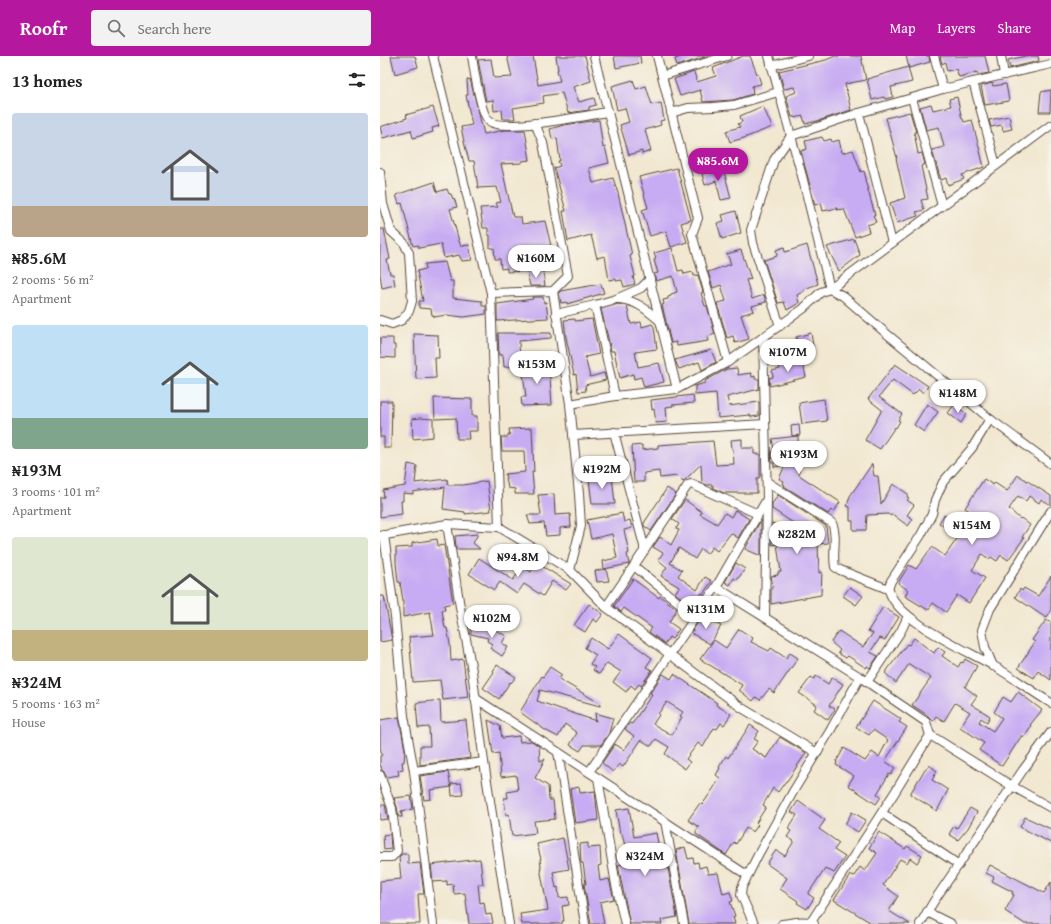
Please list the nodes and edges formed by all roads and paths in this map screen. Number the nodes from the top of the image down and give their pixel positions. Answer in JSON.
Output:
{"nodes":[{"id":1,"x":433,"y":56,"type":"edge"},
{"id":2,"x":472,"y":56,"type":"edge"},
{"id":3,"x":594,"y":56,"type":"edge"},
{"id":4,"x":657,"y":56,"type":"edge"},
{"id":5,"x":769,"y":56,"type":"edge"},
{"id":6,"x":808,"y":56,"type":"edge"},
{"id":7,"x":934,"y":56,"type":"edge"},
{"id":8,"x":1002,"y":56,"type":"edge"},
{"id":9,"x":722,"y":57,"type":"edge"},
{"id":10,"x":1051,"y":64,"type":"edge"},
{"id":11,"x":771,"y":66,"type":"junction"},
{"id":12,"x":1004,"y":75,"type":"junction"},
{"id":13,"x":662,"y":76,"type":"junction"},
{"id":14,"x":974,"y":82,"type":"junction"},
{"id":15,"x":944,"y":90,"type":"junction"},
{"id":16,"x":778,"y":92,"type":"junction"},
{"id":17,"x":912,"y":98,"type":"junction"},
{"id":18,"x":608,"y":112,"type":"junction"},
{"id":19,"x":671,"y":113,"type":"junction"},
{"id":20,"x":859,"y":113,"type":"junction"},
{"id":21,"x":535,"y":123,"type":"junction"},
{"id":22,"x":1051,"y":125,"type":"edge"},
{"id":23,"x":791,"y":136,"type":"junction"},
{"id":24,"x":996,"y":165,"type":"junction"},
{"id":25,"x":380,"y":172,"type":"edge"},
{"id":26,"x":381,"y":204,"type":"edge"},
{"id":27,"x":942,"y":206,"type":"junction"},
{"id":28,"x":892,"y":243,"type":"junction"},
{"id":29,"x":650,"y":279,"type":"junction"},
{"id":30,"x":830,"y":289,"type":"junction"},
{"id":31,"x":553,"y":291,"type":"junction"},
{"id":32,"x":491,"y":293,"type":"junction"},
{"id":33,"x":616,"y":299,"type":"junction"},
{"id":34,"x":596,"y":305,"type":"junction"},
{"id":35,"x":556,"y":314,"type":"junction"},
{"id":36,"x":380,"y":320,"type":"edge"},
{"id":37,"x":660,"y":322,"type":"junction"},
{"id":38,"x":780,"y":326,"type":"junction"},
{"id":39,"x":763,"y":338,"type":"junction"},
{"id":40,"x":728,"y":362,"type":"junction"},
{"id":41,"x":677,"y":389,"type":"junction"},
{"id":42,"x":615,"y":396,"type":"junction"},
{"id":43,"x":570,"y":404,"type":"junction"},
{"id":44,"x":990,"y":419,"type":"junction"},
{"id":45,"x":765,"y":424,"type":"junction"},
{"id":46,"x":614,"y":432,"type":"junction"},
{"id":47,"x":573,"y":435,"type":"junction"},
{"id":48,"x":1051,"y":464,"type":"edge"},
{"id":49,"x":767,"y":482,"type":"junction"},
{"id":50,"x":767,"y":499,"type":"junction"},
{"id":51,"x":1051,"y":511,"type":"edge"},
{"id":52,"x":758,"y":514,"type":"junction"},
{"id":53,"x":447,"y":524,"type":"junction"},
{"id":54,"x":499,"y":527,"type":"junction"},
{"id":55,"x":382,"y":535,"type":"edge"},
{"id":56,"x":644,"y":551,"type":"junction"},
{"id":57,"x":634,"y":566,"type":"junction"},
{"id":58,"x":570,"y":570,"type":"junction"},
{"id":59,"x":716,"y":587,"type":"junction"},
{"id":60,"x":888,"y":589,"type":"junction"},
{"id":61,"x":606,"y":607,"type":"junction"},
{"id":62,"x":908,"y":616,"type":"junction"},
{"id":63,"x":696,"y":617,"type":"junction"},
{"id":64,"x":766,"y":617,"type":"junction"},
{"id":65,"x":670,"y":653,"type":"junction"},
{"id":66,"x":993,"y":666,"type":"junction"},
{"id":67,"x":860,"y":677,"type":"junction"},
{"id":68,"x":867,"y":682,"type":"junction"},
{"id":69,"x":475,"y":698,"type":"junction"},
{"id":70,"x":1051,"y":704,"type":"edge"},
{"id":71,"x":1051,"y":732,"type":"edge"},
{"id":72,"x":930,"y":735,"type":"junction"},
{"id":73,"x":558,"y":752,"type":"junction"},
{"id":74,"x":817,"y":753,"type":"junction"},
{"id":75,"x":484,"y":762,"type":"junction"},
{"id":76,"x":414,"y":771,"type":"junction"},
{"id":77,"x":589,"y":772,"type":"junction"},
{"id":78,"x":380,"y":775,"type":"edge"},
{"id":79,"x":598,"y":778,"type":"junction"},
{"id":80,"x":1012,"y":786,"type":"junction"},
{"id":81,"x":1051,"y":808,"type":"edge"},
{"id":82,"x":882,"y":813,"type":"junction"},
{"id":83,"x":665,"y":821,"type":"junction"},
{"id":84,"x":380,"y":857,"type":"edge"},
{"id":85,"x":958,"y":865,"type":"junction"},
{"id":86,"x":747,"y":875,"type":"junction"},
{"id":87,"x":927,"y":912,"type":"junction"},
{"id":88,"x":812,"y":923,"type":"edge"},
{"id":89,"x":433,"y":924,"type":"edge"},
{"id":90,"x":509,"y":924,"type":"edge"},
{"id":91,"x":584,"y":924,"type":"edge"},
{"id":92,"x":625,"y":924,"type":"edge"},
{"id":93,"x":684,"y":924,"type":"edge"},
{"id":94,"x":754,"y":924,"type":"edge"},
{"id":95,"x":782,"y":924,"type":"edge"},
{"id":96,"x":920,"y":924,"type":"edge"},
{"id":97,"x":951,"y":924,"type":"edge"}],
"edges":[{"from":1,"to":32,"type":"street"},
{"from":2,"to":21,"type":"street"},
{"from":3,"to":18,"type":"street"},
{"from":4,"to":13,"type":"street"},
{"from":5,"to":11,"type":"street"},
{"from":6,"to":11,"type":"street"},
{"from":7,"to":15,"type":"street"},
{"from":8,"to":12,"type":"street"},
{"from":9,"to":13,"type":"street"},
{"from":10,"to":12,"type":"street"},
{"from":11,"to":16,"type":"street"},
{"from":12,"to":14,"type":"street"},
{"from":13,"to":19,"type":"street"},
{"from":14,"to":15,"type":"street"},
{"from":14,"to":24,"type":"street"},
{"from":15,"to":17,"type":"street"},
{"from":16,"to":19,"type":"street"},
{"from":16,"to":23,"type":"street"},
{"from":17,"to":20,"type":"street"},
{"from":17,"to":27,"type":"street"},
{"from":18,"to":21,"type":"street"},
{"from":18,"to":29,"type":"street"},
{"from":19,"to":40,"type":"street"},
{"from":20,"to":23,"type":"street"},
{"from":20,"to":28,"type":"street"},
{"from":21,"to":31,"type":"street"},
{"from":22,"to":24,"type":"street"},
{"from":23,"to":30,"type":"street"},
{"from":23,"to":38,"type":"street"},
{"from":24,"to":27,"type":"street"},
{"from":25,"to":26,"type":"street"},
{"from":26,"to":36,"type":"street"},
{"from":27,"to":28,"type":"street"},
{"from":28,"to":30,"type":"street"},
{"from":29,"to":33,"type":"street"},
{"from":29,"to":37,"type":"street"},
{"from":30,"to":38,"type":"street"},
{"from":30,"to":44,"type":"street"},
{"from":31,"to":32,"type":"street"},
{"from":31,"to":35,"type":"street"},
{"from":32,"to":54,"type":"street"},
{"from":33,"to":34,"type":"street"},
{"from":33,"to":37,"type":"street"},
{"from":34,"to":35,"type":"street"},
{"from":34,"to":42,"type":"street"},
{"from":35,"to":43,"type":"street"},
{"from":37,"to":41,"type":"street"},
{"from":38,"to":39,"type":"street"},
{"from":39,"to":40,"type":"street"},
{"from":39,"to":45,"type":"street"},
{"from":40,"to":41,"type":"street"},
{"from":41,"to":42,"type":"street"},
{"from":42,"to":43,"type":"street"},
{"from":43,"to":47,"type":"street"},
{"from":44,"to":48,"type":"street"},
{"from":44,"to":60,"type":"street"},
{"from":45,"to":46,"type":"street"},
{"from":45,"to":49,"type":"street"},
{"from":46,"to":47,"type":"street"},
{"from":46,"to":56,"type":"street"},
{"from":47,"to":58,"type":"street"},
{"from":49,"to":50,"type":"street"},
{"from":49,"to":60,"type":"street"},
{"from":50,"to":52,"type":"street"},
{"from":50,"to":64,"type":"street"},
{"from":51,"to":66,"type":"street"},
{"from":52,"to":56,"type":"street"},
{"from":52,"to":59,"type":"street"},
{"from":53,"to":54,"type":"street"},
{"from":53,"to":55,"type":"street"},
{"from":53,"to":69,"type":"street"},
{"from":54,"to":58,"type":"street"},
{"from":55,"to":76,"type":"street"},
{"from":56,"to":57,"type":"street"},
{"from":57,"to":61,"type":"street"},
{"from":57,"to":63,"type":"street"},
{"from":58,"to":61,"type":"street"},
{"from":59,"to":63,"type":"street"},
{"from":59,"to":64,"type":"street"},
{"from":60,"to":62,"type":"street"},
{"from":61,"to":65,"type":"street"},
{"from":62,"to":66,"type":"street"},
{"from":62,"to":68,"type":"street"},
{"from":63,"to":65,"type":"street"},
{"from":64,"to":67,"type":"street"},
{"from":65,"to":74,"type":"street"},
{"from":65,"to":77,"type":"street"},
{"from":66,"to":70,"type":"street"},
{"from":67,"to":68,"type":"street"},
{"from":67,"to":74,"type":"street"},
{"from":68,"to":72,"type":"street"},
{"from":69,"to":73,"type":"street"},
{"from":69,"to":75,"type":"street"},
{"from":71,"to":80,"type":"street"},
{"from":72,"to":80,"type":"street"},
{"from":72,"to":82,"type":"street"},
{"from":73,"to":77,"type":"street"},
{"from":73,"to":91,"type":"street"},
{"from":74,"to":86,"type":"street"},
{"from":75,"to":76,"type":"street"},
{"from":75,"to":90,"type":"street"},
{"from":76,"to":89,"type":"street"},
{"from":77,"to":79,"type":"street"},
{"from":78,"to":84,"type":"street"},
{"from":79,"to":83,"type":"street"},
{"from":79,"to":92,"type":"street"},
{"from":80,"to":81,"type":"street"},
{"from":80,"to":85,"type":"street"},
{"from":82,"to":85,"type":"street"},
{"from":82,"to":88,"type":"street"},
{"from":83,"to":86,"type":"street"},
{"from":83,"to":93,"type":"street"},
{"from":85,"to":87,"type":"street"},
{"from":86,"to":94,"type":"street"},
{"from":87,"to":96,"type":"street"},
{"from":87,"to":97,"type":"street"},
{"from":88,"to":95,"type":"street"}]}
